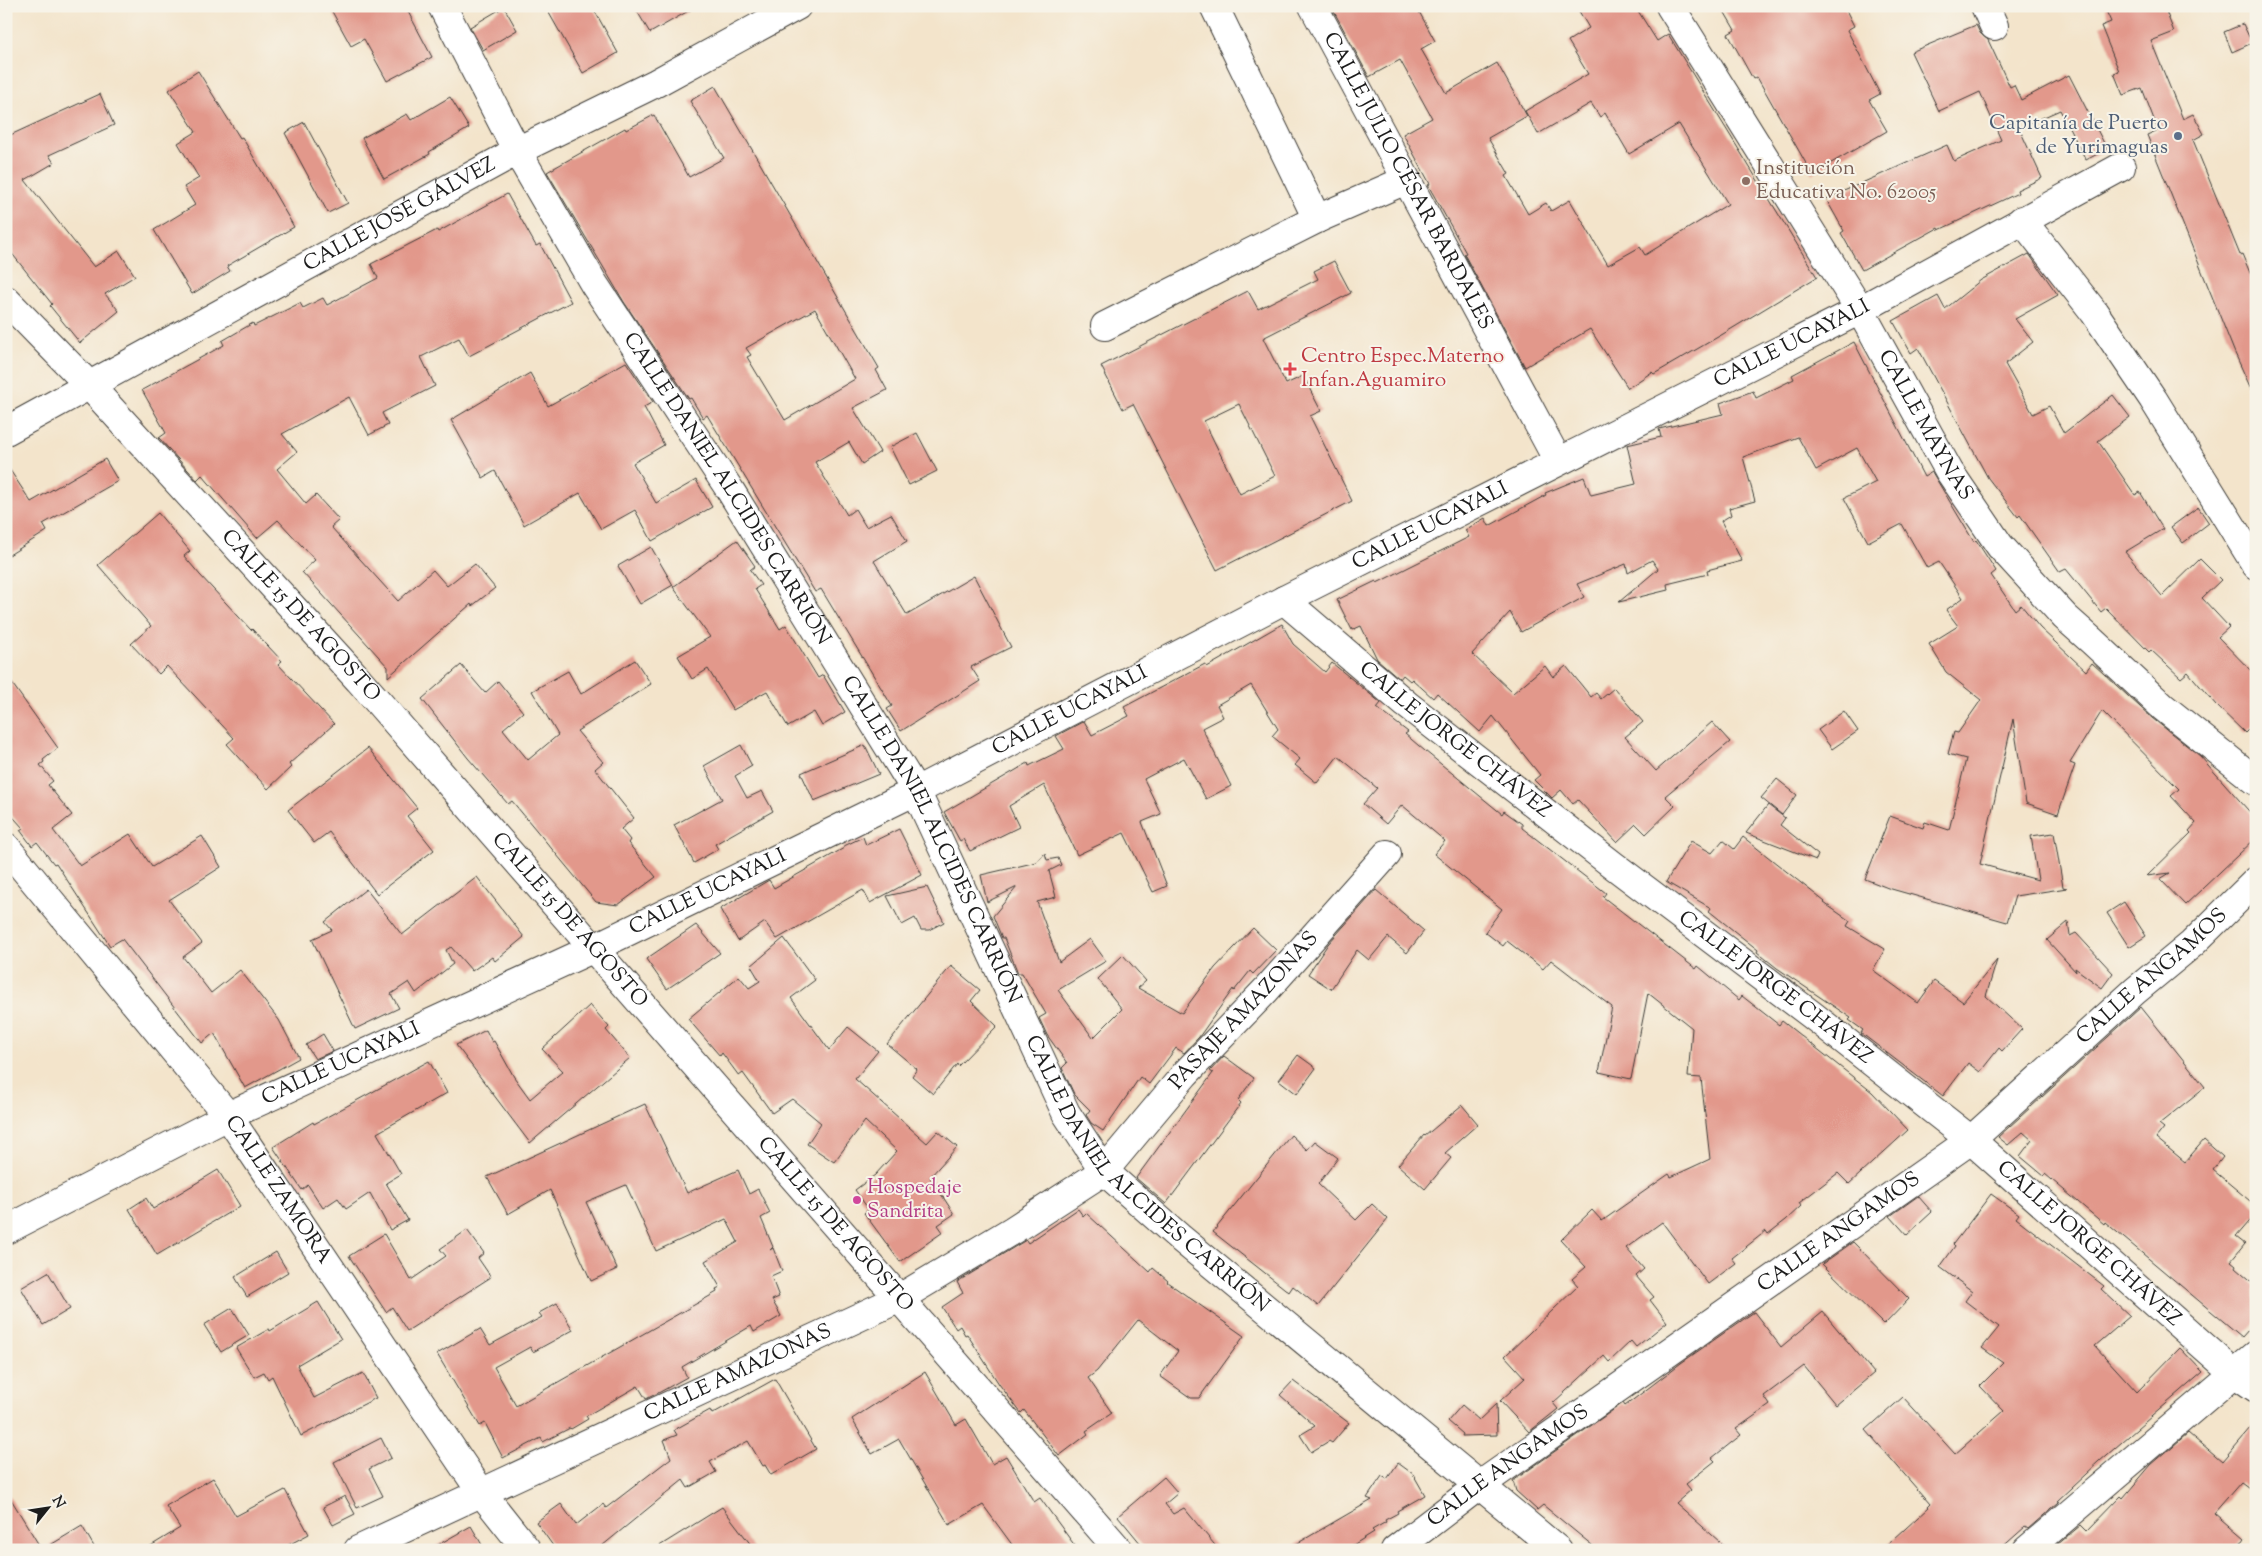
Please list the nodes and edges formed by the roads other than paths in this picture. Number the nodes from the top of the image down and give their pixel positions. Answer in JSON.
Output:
{"nodes":[{"id":1,"x":442,"y":6,"type":"edge"},
{"id":2,"x":797,"y":6,"type":"edge"},
{"id":3,"x":1214,"y":6,"type":"edge"},
{"id":4,"x":1313,"y":6,"type":"edge"},
{"id":5,"x":1670,"y":6,"type":"edge"},
{"id":6,"x":517,"y":151,"type":"junction"},
{"id":7,"x":2121,"y":167,"type":"dead end"},
{"id":8,"x":1406,"y":180,"type":"junction"},
{"id":9,"x":1317,"y":219,"type":"junction"},
{"id":10,"x":2022,"y":220,"type":"junction"},
{"id":11,"x":6,"y":300,"type":"edge"},
{"id":12,"x":1860,"y":310,"type":"junction"},
{"id":13,"x":1105,"y":326,"type":"dead end"},
{"id":14,"x":88,"y":384,"type":"junction"},
{"id":15,"x":6,"y":431,"type":"edge"},
{"id":16,"x":1558,"y":461,"type":"junction"},
{"id":17,"x":2256,"y":565,"type":"edge"},
{"id":18,"x":1284,"y":600,"type":"junction"},
{"id":19,"x":2256,"y":781,"type":"edge"},
{"id":20,"x":916,"y":790,"type":"junction"},
{"id":21,"x":6,"y":847,"type":"edge"},
{"id":22,"x":1387,"y":854,"type":"dead end"},
{"id":23,"x":2256,"y":881,"type":"edge"},
{"id":24,"x":592,"y":949,"type":"junction"},
{"id":25,"x":228,"y":1116,"type":"junction"},
{"id":26,"x":1971,"y":1140,"type":"junction"},
{"id":27,"x":1104,"y":1171,"type":"junction"},
{"id":28,"x":6,"y":1230,"type":"edge"},
{"id":29,"x":898,"y":1299,"type":"junction"},
{"id":30,"x":2256,"y":1355,"type":"edge"},
{"id":31,"x":2234,"y":1373,"type":"junction"},
{"id":32,"x":2256,"y":1388,"type":"edge"},
{"id":33,"x":1480,"y":1485,"type":"junction"},
{"id":34,"x":481,"y":1492,"type":"junction"},
{"id":35,"x":358,"y":1550,"type":"edge"},
{"id":36,"x":527,"y":1550,"type":"edge"},
{"id":37,"x":1119,"y":1550,"type":"edge"},
{"id":38,"x":1395,"y":1550,"type":"edge"},
{"id":39,"x":1558,"y":1550,"type":"edge"},
{"id":40,"x":2027,"y":1550,"type":"edge"}],
"edges":[{"from":1,"to":6,"type":"street","name":"CALLE DANIEL ALCIDES CARRIÓN"},
{"from":2,"to":6,"type":"street","name":"CALLE JOSÉ GÁLVEZ"},
{"from":3,"to":9,"type":"street"},
{"from":4,"to":8,"type":"street","name":"CALLE JULIO CÉSAR BARDALES"},
{"from":5,"to":12,"type":"street","name":"CALLE MAYNAS"},
{"from":6,"to":14,"type":"street","name":"CALLE JOSÉ GÁLVEZ"},
{"from":6,"to":20,"type":"street","name":"CALLE DANIEL ALCIDES CARRIÓN"},
{"from":7,"to":10,"type":"street","name":"CALLE UCAYALI"},
{"from":8,"to":9,"type":"street"},
{"from":8,"to":16,"type":"street","name":"CALLE JULIO CÉSAR BARDALES"},
{"from":9,"to":13,"type":"street"},
{"from":10,"to":12,"type":"street","name":"CALLE UCAYALI"},
{"from":10,"to":17,"type":"street"},
{"from":11,"to":14,"type":"street","name":"CALLE 15 DE AGOSTO"},
{"from":12,"to":16,"type":"street","name":"CALLE UCAYALI"},
{"from":12,"to":19,"type":"street","name":"CALLE MAYNAS"},
{"from":14,"to":15,"type":"street","name":"CALLE JOSÉ GÁLVEZ"},
{"from":14,"to":24,"type":"street","name":"CALLE 15 DE AGOSTO"},
{"from":16,"to":18,"type":"street","name":"CALLE UCAYALI"},
{"from":18,"to":20,"type":"street","name":"CALLE UCAYALI"},
{"from":18,"to":26,"type":"street","name":"CALLE JORGE CHÁVEZ"},
{"from":20,"to":24,"type":"street","name":"CALLE UCAYALI"},
{"from":20,"to":27,"type":"street","name":"CALLE DANIEL ALCIDES CARRIÓN"},
{"from":21,"to":25,"type":"street","name":"CALLE ZAMORA"},
{"from":22,"to":27,"type":"street","name":"PASAJE AMAZONAS"},
{"from":23,"to":26,"type":"street","name":"CALLE ANGAMOS"},
{"from":24,"to":25,"type":"street","name":"CALLE UCAYALI"},
{"from":24,"to":29,"type":"street","name":"CALLE 15 DE AGOSTO"},
{"from":25,"to":28,"type":"street","name":"CALLE UCAYALI"},
{"from":25,"to":34,"type":"street","name":"CALLE ZAMORA"},
{"from":26,"to":31,"type":"street","name":"CALLE JORGE CHÁVEZ"},
{"from":26,"to":33,"type":"street","name":"CALLE ANGAMOS"},
{"from":27,"to":29,"type":"street","name":"CALLE AMAZONAS"},
{"from":27,"to":33,"type":"street","name":"CALLE DANIEL ALCIDES CARRIÓN"},
{"from":29,"to":34,"type":"street","name":"CALLE AMAZONAS"},
{"from":29,"to":37,"type":"street","name":"CALLE 15 DE AGOSTO"},
{"from":30,"to":31,"type":"street"},
{"from":31,"to":32,"type":"street","name":"CALLE JORGE CHÁVEZ"},
{"from":31,"to":40,"type":"street"},
{"from":33,"to":38,"type":"street","name":"CALLE ANGAMOS"},
{"from":33,"to":39,"type":"street","name":"CALLE DANIEL ALCIDES CARRIÓN"},
{"from":34,"to":35,"type":"street","name":"CALLE AMAZONAS"},
{"from":34,"to":36,"type":"street","name":"CALLE ZAMORA"}]}
